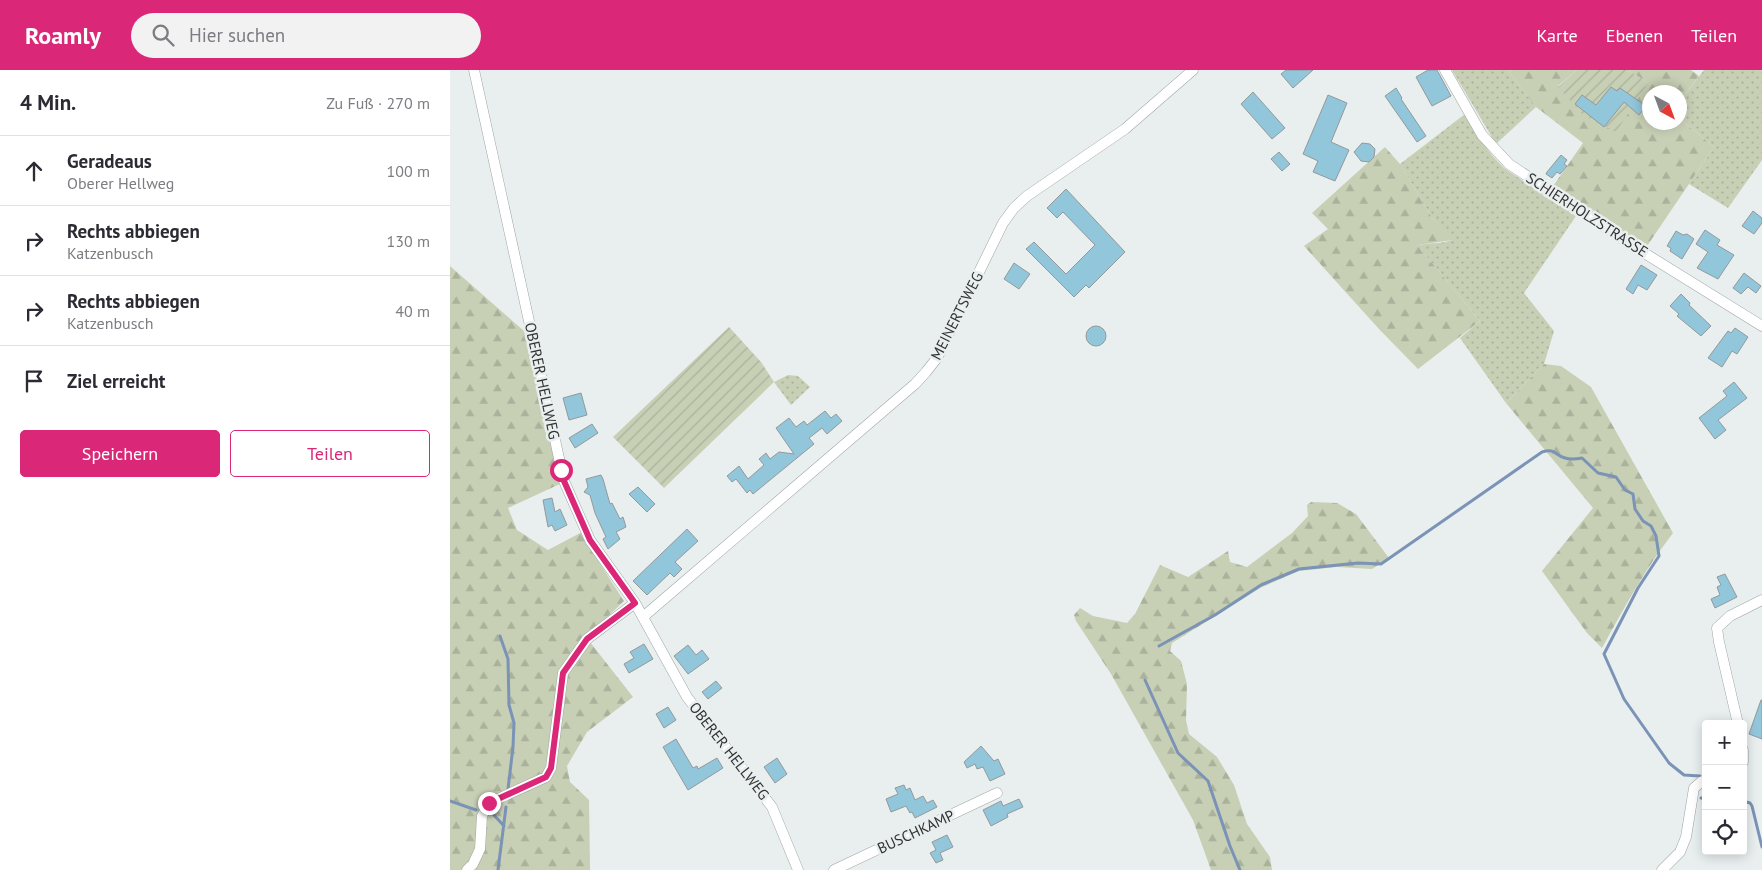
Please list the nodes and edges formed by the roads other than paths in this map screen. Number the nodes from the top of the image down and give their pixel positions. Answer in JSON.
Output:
{"nodes":[{"id":1,"x":474,"y":70,"type":"edge"},
{"id":2,"x":1193,"y":70,"type":"edge"},
{"id":3,"x":1445,"y":70,"type":"edge"},
{"id":4,"x":1762,"y":326,"type":"edge"},
{"id":5,"x":1762,"y":600,"type":"edge"},
{"id":6,"x":635,"y":603,"type":"junction"},
{"id":7,"x":643,"y":617,"type":"junction"},
{"id":8,"x":1737,"y":720,"type":"edge"},
{"id":9,"x":1702,"y":782,"type":"edge"},
{"id":10,"x":997,"y":793,"type":"dead end"},
{"id":11,"x":467,"y":870,"type":"edge"},
{"id":12,"x":798,"y":870,"type":"edge"},
{"id":13,"x":834,"y":870,"type":"edge"},
{"id":14,"x":1662,"y":870,"type":"edge"}],
"edges":[{"from":1,"to":6,"type":"street","name":"OBERER HELLWEG"},
{"from":2,"to":7,"type":"street","name":"MEINERTSWEG"},
{"from":3,"to":4,"type":"street","name":"SCHIERHOLZSTRASSE"},
{"from":5,"to":8,"type":"street"},
{"from":6,"to":7,"type":"street","name":"OBERER HELLWEG"},
{"from":6,"to":11,"type":"street"},
{"from":7,"to":12,"type":"street","name":"OBERER HELLWEG"},
{"from":9,"to":14,"type":"street"},
{"from":10,"to":13,"type":"street","name":"BUSCHKAMP"}]}
